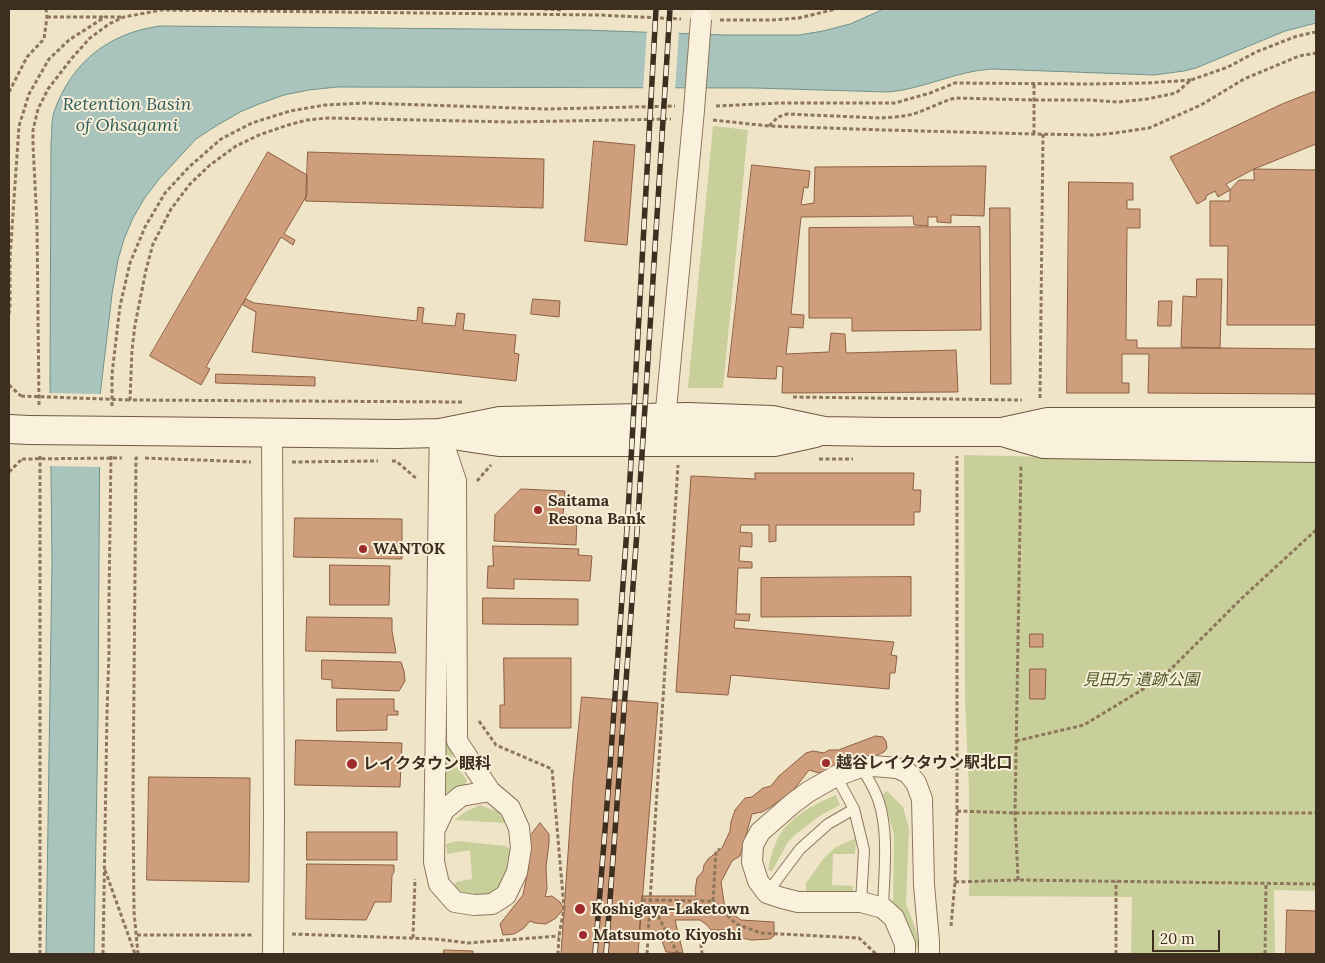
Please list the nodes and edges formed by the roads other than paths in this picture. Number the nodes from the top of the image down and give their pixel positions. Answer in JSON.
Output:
{"nodes":[{"id":1,"x":700,"y":14,"type":"edge"},
{"id":2,"x":1316,"y":422,"type":"edge"},
{"id":3,"x":29,"y":430,"type":"edge"},
{"id":4,"x":1002,"y":432,"type":"junction"},
{"id":5,"x":272,"y":433,"type":"junction"},
{"id":6,"x":440,"y":433,"type":"junction"},
{"id":7,"x":669,"y":439,"type":"junction"},
{"id":8,"x":1316,"y":448,"type":"edge"},
{"id":9,"x":861,"y":768,"type":"junction"},
{"id":10,"x":836,"y":776,"type":"junction"},
{"id":11,"x":490,"y":791,"type":"junction"},
{"id":12,"x":854,"y":809,"type":"junction"},
{"id":13,"x":434,"y":831,"type":"junction"},
{"id":14,"x":767,"y":892,"type":"junction"},
{"id":15,"x":861,"y":902,"type":"junction"},
{"id":16,"x":883,"y":908,"type":"junction"},
{"id":17,"x":273,"y":944,"type":"edge"},
{"id":18,"x":905,"y":954,"type":"edge"},
{"id":19,"x":929,"y":954,"type":"edge"}],
"edges":[{"from":1,"to":7,"type":"street","bridge":true},
{"from":2,"to":4,"type":"street"},
{"from":3,"to":5,"type":"street","bridge":true},
{"from":4,"to":7,"type":"street"},
{"from":4,"to":8,"type":"street"},
{"from":5,"to":6,"type":"street"},
{"from":5,"to":17,"type":"street"},
{"from":6,"to":7,"type":"street"},
{"from":6,"to":11,"type":"street"},
{"from":6,"to":13,"type":"street"},
{"from":9,"to":10,"type":"street"},
{"from":9,"to":16,"type":"lane"},
{"from":9,"to":19,"type":"street"},
{"from":10,"to":12,"type":"lane"},
{"from":10,"to":14,"type":"street"},
{"from":11,"to":13,"type":"street"},
{"from":11,"to":13,"type":"street"},
{"from":12,"to":14,"type":"lane"},
{"from":12,"to":15,"type":"lane"},
{"from":14,"to":15,"type":"street"},
{"from":15,"to":16,"type":"street"},
{"from":16,"to":18,"type":"street"}]}
